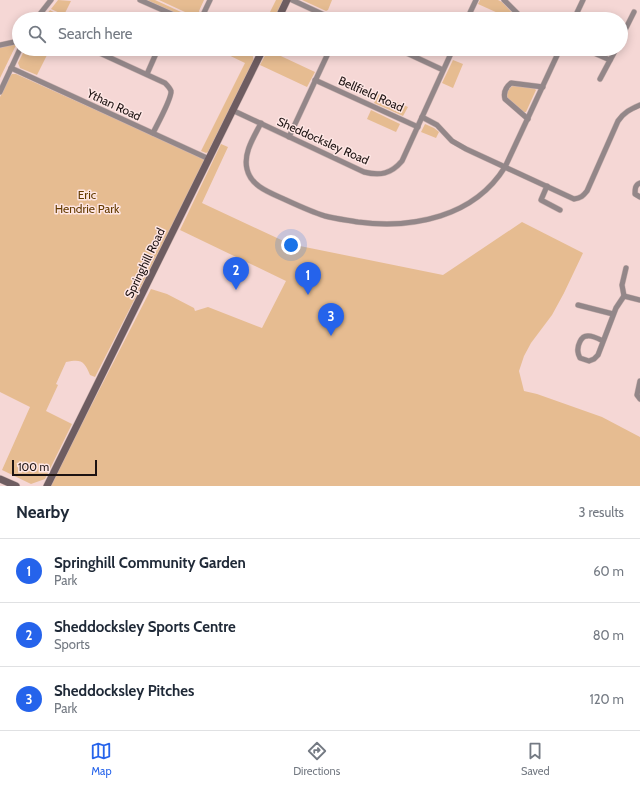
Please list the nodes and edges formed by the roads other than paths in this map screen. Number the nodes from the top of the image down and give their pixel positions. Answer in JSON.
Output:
{"nodes":[{"id":1,"x":51,"y":0,"type":"edge"},
{"id":2,"x":140,"y":0,"type":"edge"},
{"id":3,"x":210,"y":0,"type":"edge"},
{"id":4,"x":287,"y":0,"type":"edge"},
{"id":5,"x":292,"y":0,"type":"edge"},
{"id":6,"x":476,"y":0,"type":"edge"},
{"id":7,"x":504,"y":0,"type":"edge"},
{"id":8,"x":583,"y":0,"type":"edge"},
{"id":9,"x":42,"y":12,"type":"edge"},
{"id":10,"x":163,"y":12,"type":"edge"},
{"id":11,"x":204,"y":12,"type":"edge"},
{"id":12,"x":281,"y":12,"type":"edge"},
{"id":13,"x":318,"y":12,"type":"edge"},
{"id":14,"x":470,"y":12,"type":"edge"},
{"id":15,"x":516,"y":12,"type":"edge"},
{"id":16,"x":577,"y":12,"type":"edge"},
{"id":17,"x":634,"y":12,"type":"dead end"},
{"id":18,"x":628,"y":24,"type":"edge"},
{"id":19,"x":12,"y":42,"type":"edge"},
{"id":20,"x":0,"y":45,"type":"edge"},
{"id":21,"x":17,"y":56,"type":"edge"},
{"id":22,"x":106,"y":56,"type":"edge"},
{"id":23,"x":155,"y":56,"type":"edge"},
{"id":24,"x":260,"y":56,"type":"edge"},
{"id":25,"x":327,"y":56,"type":"edge"},
{"id":26,"x":413,"y":56,"type":"edge"},
{"id":27,"x":450,"y":56,"type":"edge"},
{"id":28,"x":557,"y":56,"type":"edge"},
{"id":29,"x":601,"y":56,"type":"edge"},
{"id":30,"x":612,"y":56,"type":"edge"},
{"id":31,"x":610,"y":60,"type":"junction"},
{"id":32,"x":11,"y":68,"type":"junction"},
{"id":33,"x":443,"y":70,"type":"junction"},
{"id":34,"x":146,"y":74,"type":"junction"},
{"id":35,"x":600,"y":79,"type":"dead end"},
{"id":36,"x":316,"y":80,"type":"junction"},
{"id":37,"x":543,"y":87,"type":"junction"},
{"id":38,"x":0,"y":92,"type":"edge"},
{"id":39,"x":640,"y":104,"type":"edge"},
{"id":40,"x":232,"y":110,"type":"junction"},
{"id":41,"x":422,"y":117,"type":"junction"},
{"id":42,"x":528,"y":119,"type":"junction"},
{"id":43,"x":260,"y":123,"type":"junction"},
{"id":44,"x":418,"y":127,"type":"junction"},
{"id":45,"x":153,"y":133,"type":"junction"},
{"id":46,"x":289,"y":137,"type":"junction"},
{"id":47,"x":209,"y":159,"type":"junction"},
{"id":48,"x":505,"y":167,"type":"junction"},
{"id":49,"x":640,"y":182,"type":"edge"},
{"id":50,"x":547,"y":186,"type":"junction"},
{"id":51,"x":640,"y":197,"type":"edge"},
{"id":52,"x":560,"y":210,"type":"dead end"},
{"id":53,"x":626,"y":268,"type":"dead end"},
{"id":54,"x":624,"y":296,"type":"junction"},
{"id":55,"x":640,"y":300,"type":"edge"},
{"id":56,"x":578,"y":305,"type":"dead end"},
{"id":57,"x":613,"y":314,"type":"junction"},
{"id":58,"x":603,"y":341,"type":"junction"},
{"id":59,"x":640,"y":382,"type":"edge"},
{"id":60,"x":640,"y":399,"type":"edge"},
{"id":61,"x":0,"y":479,"type":"edge"},
{"id":62,"x":16,"y":486,"type":"edge"},
{"id":63,"x":47,"y":486,"type":"edge"}],
"edges":[{"from":1,"to":9,"type":"street"},
{"from":2,"to":10,"type":"street"},
{"from":3,"to":11,"type":"street"},
{"from":4,"to":12,"type":"street"},
{"from":5,"to":13,"type":"street"},
{"from":6,"to":14,"type":"street"},
{"from":7,"to":15,"type":"street"},
{"from":8,"to":16,"type":"street"},
{"from":17,"to":18,"type":"street"},
{"from":19,"to":20,"type":"street"},
{"from":21,"to":32,"type":"street"},
{"from":22,"to":34,"type":"street"},
{"from":23,"to":34,"type":"street"},
{"from":24,"to":40,"type":"street","name":"Springhill Road"},
{"from":25,"to":36,"type":"street"},
{"from":26,"to":33,"type":"street"},
{"from":27,"to":33,"type":"street","name":"Sheddocksley Road"},
{"from":28,"to":37,"type":"street"},
{"from":29,"to":31,"type":"street"},
{"from":30,"to":31,"type":"street"},
{"from":31,"to":35,"type":"street"},
{"from":32,"to":38,"type":"street"},
{"from":32,"to":45,"type":"street","name":"Ythan Road"},
{"from":33,"to":41,"type":"street","name":"Sheddocksley Road"},
{"from":34,"to":45,"type":"street"},
{"from":36,"to":44,"type":"street","name":"Bellfield Road"},
{"from":36,"to":46,"type":"street"},
{"from":37,"to":42,"type":"street"},
{"from":37,"to":42,"type":"street"},
{"from":39,"to":50,"type":"street"},
{"from":40,"to":43,"type":"street","name":"Sheddocksley Road"},
{"from":40,"to":47,"type":"street","name":"Springhill Road"},
{"from":41,"to":44,"type":"street","name":"Sheddocksley Road"},
{"from":41,"to":48,"type":"street"},
{"from":42,"to":48,"type":"street"},
{"from":43,"to":46,"type":"street","name":"Sheddocksley Road"},
{"from":43,"to":48,"type":"street"},
{"from":44,"to":46,"type":"street","name":"Sheddocksley Road"},
{"from":45,"to":47,"type":"street","name":"Ythan Road"},
{"from":47,"to":63,"type":"street","name":"Springhill Road"},
{"from":48,"to":50,"type":"street"},
{"from":49,"to":51,"type":"street"},
{"from":50,"to":52,"type":"street"},
{"from":53,"to":54,"type":"street"},
{"from":54,"to":55,"type":"street"},
{"from":54,"to":57,"type":"street"},
{"from":56,"to":57,"type":"street"},
{"from":57,"to":58,"type":"street"},
{"from":58,"to":58,"type":"street"},
{"from":59,"to":60,"type":"street"},
{"from":61,"to":62,"type":"street"}]}
